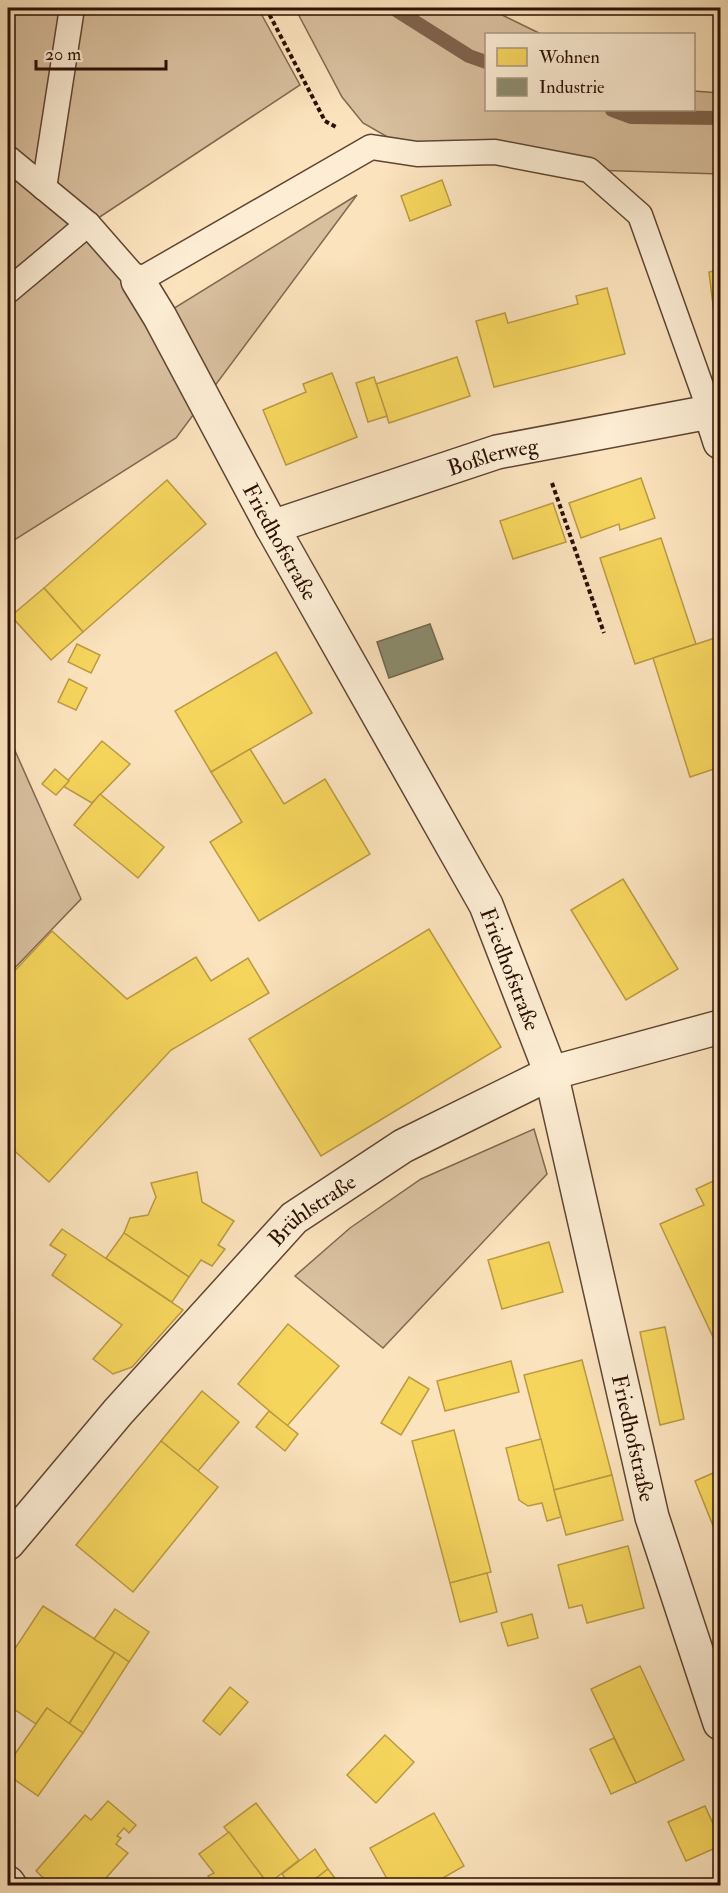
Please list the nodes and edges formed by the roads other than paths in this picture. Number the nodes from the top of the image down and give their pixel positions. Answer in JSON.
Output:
{"nodes":[{"id":1,"x":72,"y":8,"type":"edge"},
{"id":2,"x":8,"y":158,"type":"edge"},
{"id":3,"x":44,"y":188,"type":"junction"},
{"id":4,"x":88,"y":224,"type":"junction"},
{"id":5,"x":138,"y":281,"type":"junction"},
{"id":6,"x":8,"y":291,"type":"edge"},
{"id":7,"x":715,"y":411,"type":"edge"},
{"id":8,"x":720,"y":442,"type":"edge"},
{"id":9,"x":272,"y":527,"type":"junction"},
{"id":10,"x":720,"y":1027,"type":"edge"},
{"id":11,"x":551,"y":1073,"type":"junction"},
{"id":12,"x":8,"y":1543,"type":"edge"},
{"id":13,"x":720,"y":1723,"type":"edge"}],
"edges":[{"from":1,"to":3,"type":"lane"},
{"from":2,"to":3,"type":"lane"},
{"from":3,"to":4,"type":"lane"},
{"from":4,"to":5,"type":"lane"},
{"from":4,"to":6,"type":"lane"},
{"from":5,"to":7,"type":"lane"},
{"from":5,"to":9,"type":"street","name":"Friedhofstraße"},
{"from":7,"to":8,"type":"street"},
{"from":7,"to":9,"type":"street","name":"Boßlerweg"},
{"from":9,"to":11,"type":"street","name":"Friedhofstraße"},
{"from":10,"to":11,"type":"street","name":"Brühlstraße"},
{"from":11,"to":12,"type":"street","name":"Brühlstraße"},
{"from":11,"to":13,"type":"street","name":"Friedhofstraße"}]}
